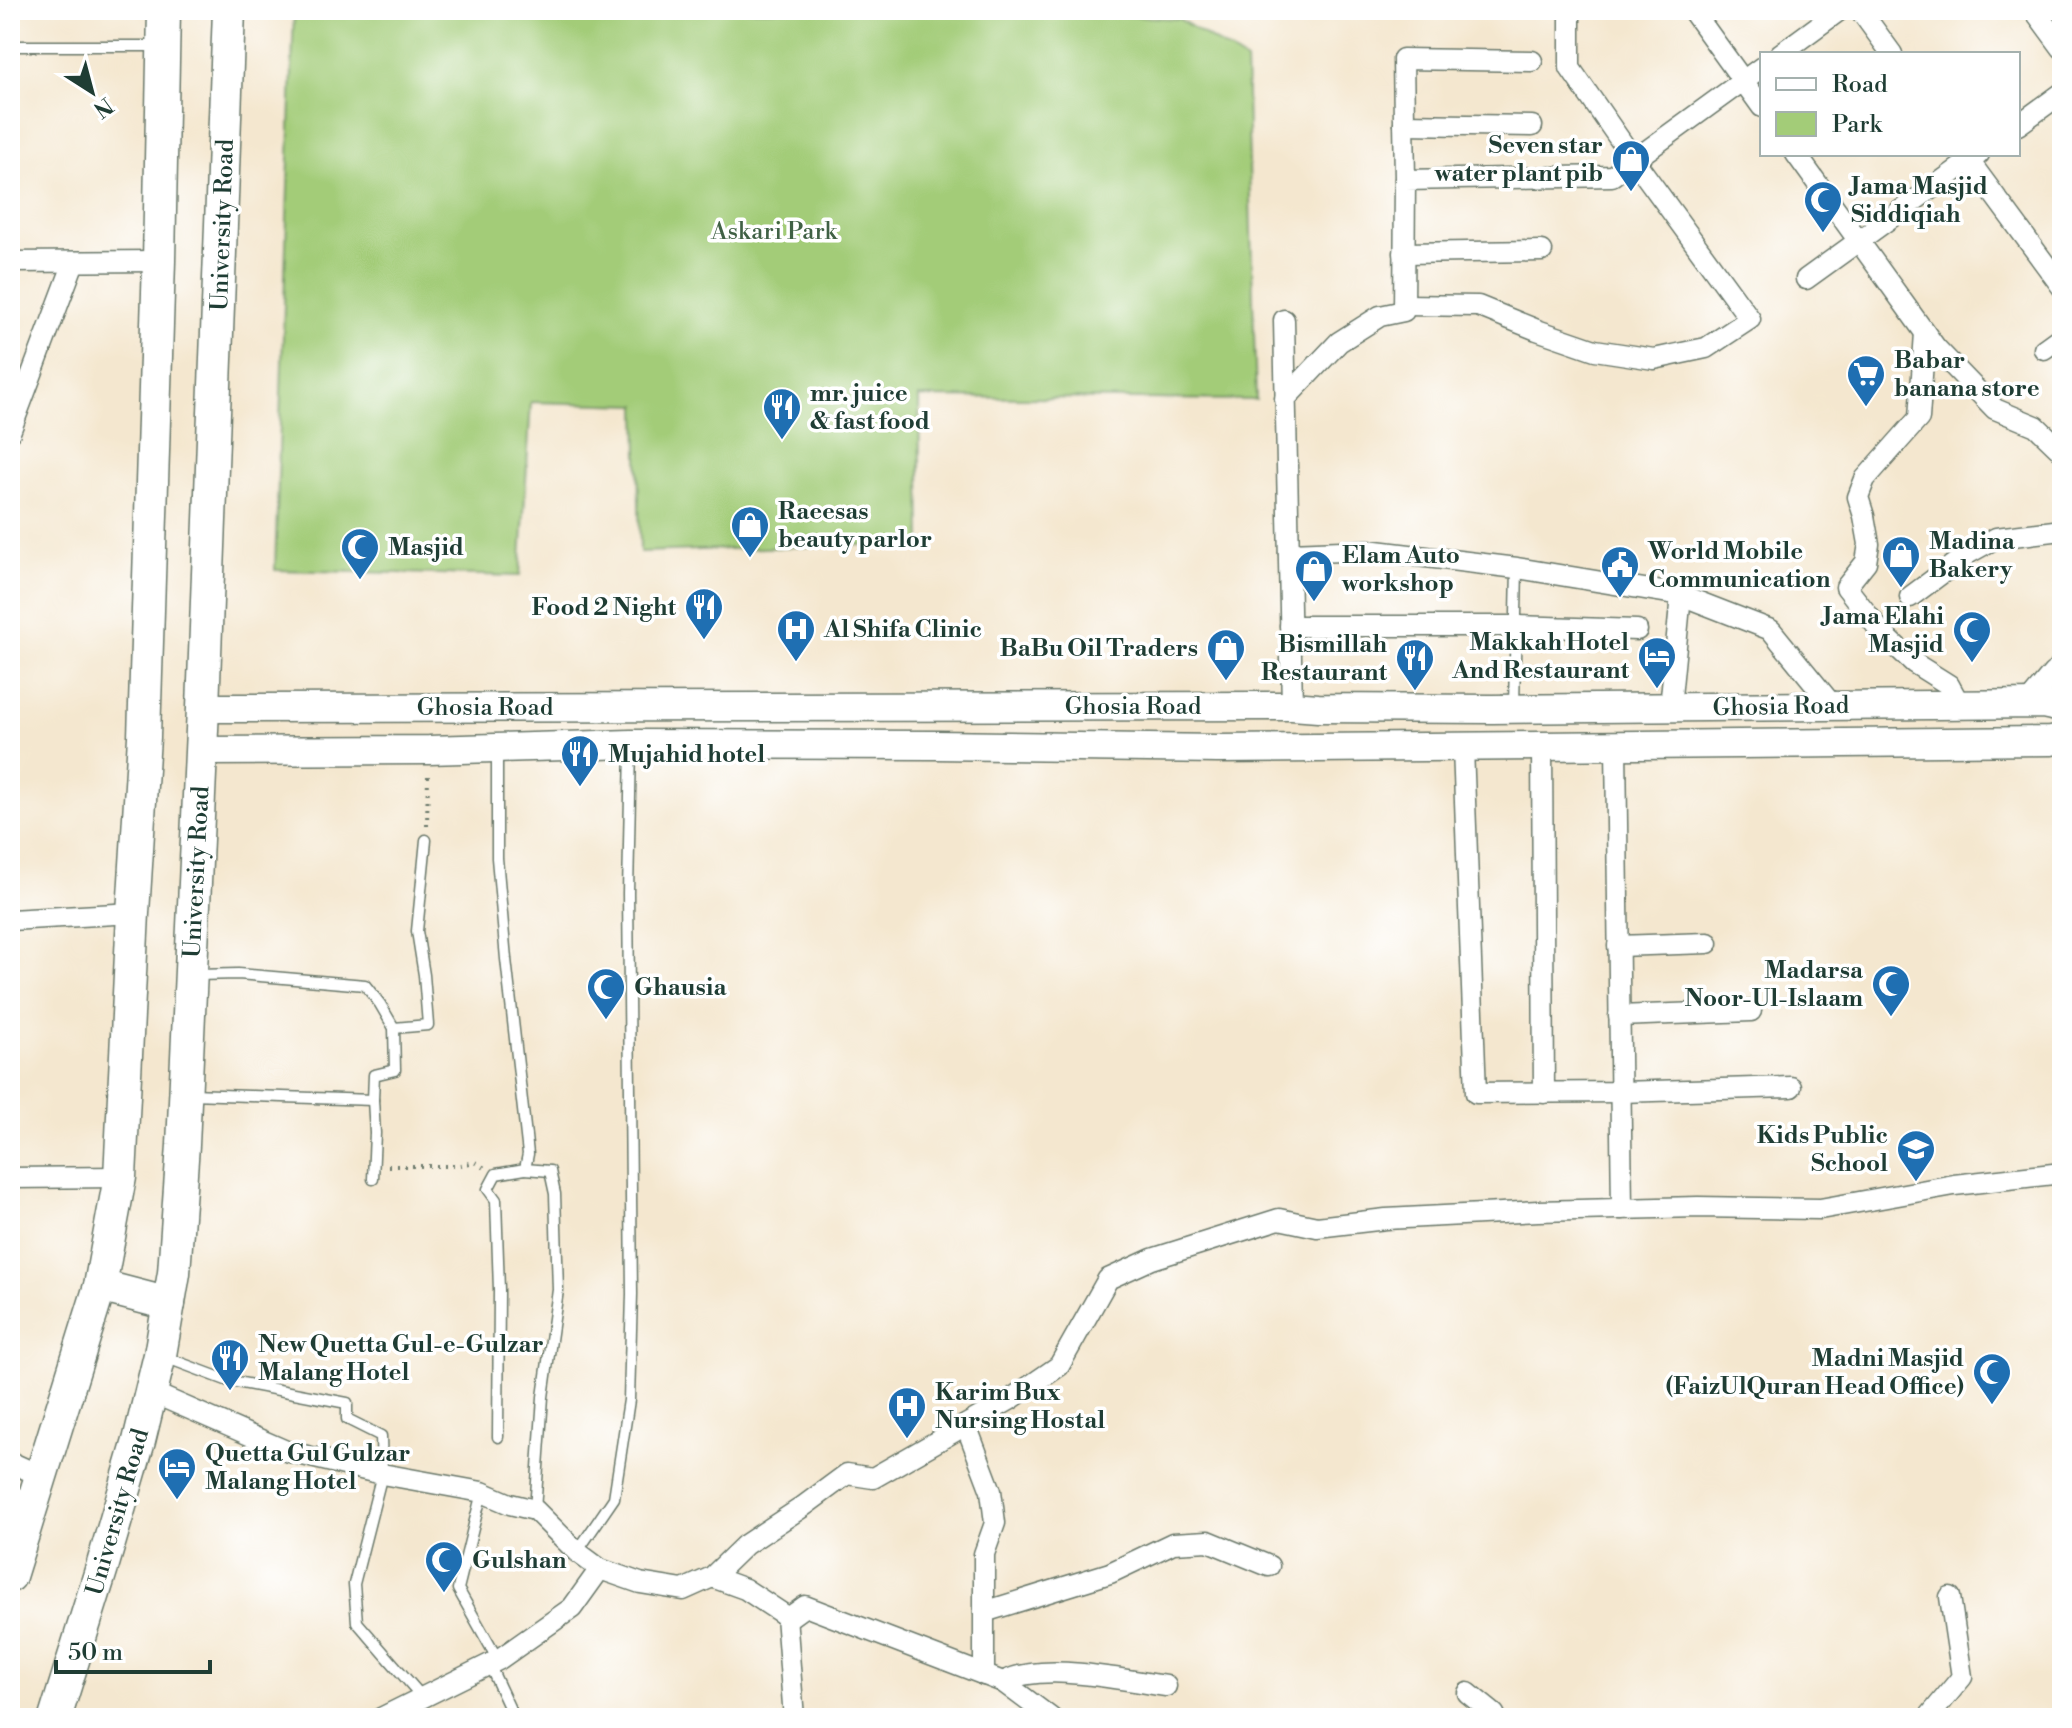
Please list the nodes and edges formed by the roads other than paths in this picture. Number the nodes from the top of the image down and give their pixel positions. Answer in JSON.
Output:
{"nodes":[{"id":1,"x":164,"y":10,"type":"edge"},
{"id":2,"x":229,"y":10,"type":"edge"},
{"id":3,"x":1570,"y":10,"type":"edge"},
{"id":4,"x":1692,"y":10,"type":"edge"},
{"id":5,"x":1840,"y":10,"type":"edge"},
{"id":6,"x":1860,"y":10,"type":"edge"},
{"id":7,"x":2034,"y":10,"type":"edge"},
{"id":8,"x":10,"y":46,"type":"edge"},
{"id":9,"x":163,"y":46,"type":"junction"},
{"id":10,"x":2062,"y":48,"type":"edge"},
{"id":11,"x":1783,"y":52,"type":"edge"},
{"id":12,"x":1891,"y":52,"type":"edge"},
{"id":13,"x":1532,"y":61,"type":"dead end"},
{"id":14,"x":1760,"y":68,"type":"edge"},
{"id":15,"x":1743,"y":80,"type":"junction"},
{"id":16,"x":2062,"y":93,"type":"edge"},
{"id":17,"x":1760,"y":104,"type":"edge"},
{"id":18,"x":1404,"y":124,"type":"junction"},
{"id":19,"x":2020,"y":124,"type":"edge"},
{"id":20,"x":1532,"y":126,"type":"dead end"},
{"id":21,"x":1797,"y":156,"type":"edge"},
{"id":22,"x":1970,"y":156,"type":"edge"},
{"id":23,"x":1634,"y":160,"type":"junction"},
{"id":24,"x":1405,"y":180,"type":"junction"},
{"id":25,"x":1858,"y":242,"type":"junction"},
{"id":26,"x":1542,"y":251,"type":"dead end"},
{"id":27,"x":1404,"y":253,"type":"junction"},
{"id":28,"x":159,"y":261,"type":"junction"},
{"id":29,"x":10,"y":262,"type":"edge"},
{"id":30,"x":74,"y":262,"type":"junction"},
{"id":31,"x":1806,"y":279,"type":"dead end"},
{"id":32,"x":2062,"y":287,"type":"edge"},
{"id":33,"x":1404,"y":305,"type":"junction"},
{"id":34,"x":1284,"y":320,"type":"dead end"},
{"id":35,"x":1925,"y":333,"type":"junction"},
{"id":36,"x":2062,"y":336,"type":"edge"},
{"id":37,"x":2044,"y":349,"type":"dead end"},
{"id":38,"x":1285,"y":399,"type":"junction"},
{"id":39,"x":10,"y":432,"type":"edge"},
{"id":40,"x":2062,"y":451,"type":"edge"},
{"id":41,"x":2062,"y":530,"type":"edge"},
{"id":42,"x":1289,"y":553,"type":"junction"},
{"id":43,"x":1517,"y":568,"type":"junction"},
{"id":44,"x":1681,"y":595,"type":"junction"},
{"id":45,"x":1910,"y":597,"type":"dead end"},
{"id":46,"x":1290,"y":626,"type":"junction"},
{"id":47,"x":1516,"y":626,"type":"junction"},
{"id":48,"x":1637,"y":630,"type":"dead end"},
{"id":49,"x":2062,"y":666,"type":"edge"},
{"id":50,"x":2027,"y":704,"type":"junction"},
{"id":51,"x":1960,"y":705,"type":"junction"},
{"id":52,"x":1833,"y":706,"type":"junction"},
{"id":53,"x":1305,"y":707,"type":"junction"},
{"id":54,"x":1670,"y":707,"type":"junction"},
{"id":55,"x":203,"y":708,"type":"junction"},
{"id":56,"x":1513,"y":708,"type":"junction"},
{"id":57,"x":2062,"y":708,"type":"edge"},
{"id":58,"x":2062,"y":739,"type":"edge"},
{"id":59,"x":631,"y":744,"type":"junction"},
{"id":60,"x":1616,"y":746,"type":"junction"},
{"id":61,"x":497,"y":747,"type":"junction"},
{"id":62,"x":1542,"y":747,"type":"junction"},
{"id":63,"x":1318,"y":748,"type":"junction"},
{"id":64,"x":1463,"y":748,"type":"junction"},
{"id":65,"x":201,"y":751,"type":"junction"},
{"id":66,"x":426,"y":840,"type":"road end"},
{"id":67,"x":133,"y":913,"type":"junction"},
{"id":68,"x":10,"y":920,"type":"edge"},
{"id":69,"x":1708,"y":943,"type":"dead end"},
{"id":70,"x":1618,"y":946,"type":"junction"},
{"id":71,"x":191,"y":976,"type":"junction"},
{"id":72,"x":1751,"y":1011,"type":"dead end"},
{"id":73,"x":1619,"y":1016,"type":"junction"},
{"id":74,"x":394,"y":1028,"type":"junction"},
{"id":75,"x":1791,"y":1087,"type":"dead end"},
{"id":76,"x":1620,"y":1092,"type":"junction"},
{"id":77,"x":185,"y":1093,"type":"junction"},
{"id":78,"x":1544,"y":1093,"type":"junction"},
{"id":79,"x":373,"y":1100,"type":"junction"},
{"id":80,"x":525,"y":1169,"type":"junction"},
{"id":81,"x":2062,"y":1173,"type":"edge"},
{"id":82,"x":120,"y":1177,"type":"junction"},
{"id":83,"x":10,"y":1178,"type":"edge"},
{"id":84,"x":373,"y":1179,"type":"dead end"},
{"id":85,"x":1622,"y":1209,"type":"junction"},
{"id":86,"x":100,"y":1286,"type":"junction"},
{"id":87,"x":169,"y":1304,"type":"junction"},
{"id":88,"x":160,"y":1355,"type":"junction"},
{"id":89,"x":151,"y":1392,"type":"junction"},
{"id":90,"x":966,"y":1425,"type":"junction"},
{"id":91,"x":498,"y":1437,"type":"dead end"},
{"id":92,"x":10,"y":1462,"type":"edge"},
{"id":93,"x":382,"y":1474,"type":"junction"},
{"id":94,"x":41,"y":1476,"type":"junction"},
{"id":95,"x":482,"y":1492,"type":"junction"},
{"id":96,"x":535,"y":1510,"type":"junction"},
{"id":97,"x":577,"y":1552,"type":"junction"},
{"id":98,"x":1269,"y":1566,"type":"dead end"},
{"id":99,"x":600,"y":1569,"type":"junction"},
{"id":100,"x":10,"y":1576,"type":"edge"},
{"id":101,"x":712,"y":1577,"type":"junction"},
{"id":102,"x":1950,"y":1597,"type":"dead end"},
{"id":103,"x":984,"y":1612,"type":"junction"},
{"id":104,"x":787,"y":1619,"type":"junction"},
{"id":105,"x":494,"y":1663,"type":"junction"},
{"id":106,"x":993,"y":1678,"type":"junction"},
{"id":107,"x":1166,"y":1686,"type":"dead end"},
{"id":108,"x":1468,"y":1693,"type":"dead end"},
{"id":109,"x":422,"y":1697,"type":"junction"},
{"id":110,"x":55,"y":1718,"type":"edge"},
{"id":111,"x":381,"y":1718,"type":"edge"},
{"id":112,"x":514,"y":1718,"type":"edge"},
{"id":113,"x":794,"y":1718,"type":"edge"},
{"id":114,"x":1051,"y":1718,"type":"edge"},
{"id":115,"x":1496,"y":1718,"type":"edge"},
{"id":116,"x":1928,"y":1718,"type":"edge"}],
"edges":[{"from":1,"to":9,"type":"main road"},
{"from":2,"to":55,"type":"main road","name":"University Road"},
{"from":3,"to":23,"type":"street"},
{"from":4,"to":15,"type":"street"},
{"from":5,"to":11,"type":"street"},
{"from":6,"to":12,"type":"street"},
{"from":7,"to":10,"type":"street"},
{"from":8,"to":9,"type":"lane"},
{"from":9,"to":28,"type":"main road"},
{"from":13,"to":18,"type":"street"},
{"from":14,"to":15,"type":"street"},
{"from":15,"to":17,"type":"street"},
{"from":15,"to":23,"type":"street"},
{"from":16,"to":19,"type":"street"},
{"from":18,"to":20,"type":"street"},
{"from":18,"to":24,"type":"street"},
{"from":21,"to":25,"type":"street"},
{"from":22,"to":25,"type":"street"},
{"from":22,"to":32,"type":"street"},
{"from":23,"to":24,"type":"street"},
{"from":23,"to":33,"type":"street"},
{"from":24,"to":27,"type":"street"},
{"from":25,"to":31,"type":"street"},
{"from":25,"to":35,"type":"street"},
{"from":26,"to":27,"type":"street"},
{"from":27,"to":33,"type":"street"},
{"from":28,"to":30,"type":"street"},
{"from":28,"to":67,"type":"main road"},
{"from":29,"to":30,"type":"street"},
{"from":30,"to":39,"type":"street"},
{"from":33,"to":38,"type":"street"},
{"from":34,"to":38,"type":"street"},
{"from":35,"to":40,"type":"street"},
{"from":35,"to":51,"type":"street"},
{"from":36,"to":37,"type":"street"},
{"from":38,"to":42,"type":"street"},
{"from":41,"to":45,"type":"street"},
{"from":42,"to":43,"type":"street"},
{"from":42,"to":46,"type":"street"},
{"from":43,"to":44,"type":"street"},
{"from":43,"to":47,"type":"lane"},
{"from":44,"to":52,"type":"street"},
{"from":44,"to":54,"type":"street"},
{"from":46,"to":47,"type":"street"},
{"from":46,"to":53,"type":"street"},
{"from":47,"to":48,"type":"street"},
{"from":47,"to":56,"type":"lane"},
{"from":49,"to":50,"type":"street"},
{"from":50,"to":51,"type":"main road","name":"Ghosia Road"},
{"from":50,"to":57,"type":"main road","name":"Ghosia Road"},
{"from":51,"to":52,"type":"main road","name":"Ghosia Road"},
{"from":52,"to":54,"type":"main road","name":"Ghosia Road"},
{"from":53,"to":55,"type":"main road","name":"Ghosia Road"},
{"from":53,"to":56,"type":"main road","name":"Ghosia Road"},
{"from":53,"to":63,"type":"main road"},
{"from":54,"to":56,"type":"main road","name":"Ghosia Road"},
{"from":55,"to":65,"type":"main road","name":"University Road"},
{"from":58,"to":60,"type":"main road"},
{"from":59,"to":61,"type":"main road"},
{"from":59,"to":63,"type":"main road"},
{"from":59,"to":97,"type":"lane"},
{"from":60,"to":62,"type":"main road"},
{"from":60,"to":70,"type":"street"},
{"from":61,"to":65,"type":"main road"},
{"from":61,"to":80,"type":"lane"},
{"from":62,"to":64,"type":"main road"},
{"from":62,"to":78,"type":"street"},
{"from":63,"to":64,"type":"main road"},
{"from":64,"to":78,"type":"street"},
{"from":65,"to":71,"type":"main road","name":"University Road"},
{"from":66,"to":74,"type":"lane"},
{"from":67,"to":68,"type":"street"},
{"from":67,"to":82,"type":"main road"},
{"from":69,"to":70,"type":"street"},
{"from":70,"to":73,"type":"street"},
{"from":71,"to":74,"type":"lane"},
{"from":71,"to":77,"type":"main road","name":"University Road"},
{"from":72,"to":73,"type":"street"},
{"from":73,"to":76,"type":"street"},
{"from":74,"to":79,"type":"lane"},
{"from":75,"to":76,"type":"street"},
{"from":76,"to":78,"type":"street"},
{"from":76,"to":85,"type":"street"},
{"from":77,"to":79,"type":"lane"},
{"from":77,"to":87,"type":"main road","name":"University Road"},
{"from":79,"to":84,"type":"lane"},
{"from":80,"to":91,"type":"lane"},
{"from":80,"to":96,"type":"lane"},
{"from":81,"to":85,"type":"street"},
{"from":82,"to":83,"type":"street"},
{"from":82,"to":86,"type":"main road"},
{"from":85,"to":90,"type":"street"},
{"from":86,"to":87,"type":"main road"},
{"from":86,"to":94,"type":"main road"},
{"from":87,"to":88,"type":"main road","name":"University Road"},
{"from":88,"to":89,"type":"main road","name":"University Road"},
{"from":88,"to":93,"type":"lane"},
{"from":89,"to":93,"type":"street"},
{"from":89,"to":110,"type":"main road","name":"University Road"},
{"from":90,"to":101,"type":"street"},
{"from":90,"to":103,"type":"street"},
{"from":92,"to":94,"type":"street"},
{"from":93,"to":95,"type":"street"},
{"from":93,"to":109,"type":"lane"},
{"from":94,"to":100,"type":"main road"},
{"from":95,"to":96,"type":"street"},
{"from":95,"to":105,"type":"lane"},
{"from":96,"to":97,"type":"street"},
{"from":97,"to":99,"type":"street"},
{"from":98,"to":103,"type":"street"},
{"from":99,"to":101,"type":"street"},
{"from":99,"to":105,"type":"street"},
{"from":101,"to":104,"type":"street"},
{"from":102,"to":116,"type":"street"},
{"from":103,"to":106,"type":"street"},
{"from":104,"to":106,"type":"street"},
{"from":104,"to":113,"type":"street"},
{"from":105,"to":109,"type":"street"},
{"from":105,"to":112,"type":"lane"},
{"from":106,"to":107,"type":"street"},
{"from":106,"to":114,"type":"street"},
{"from":108,"to":115,"type":"street"},
{"from":109,"to":111,"type":"street"}]}
